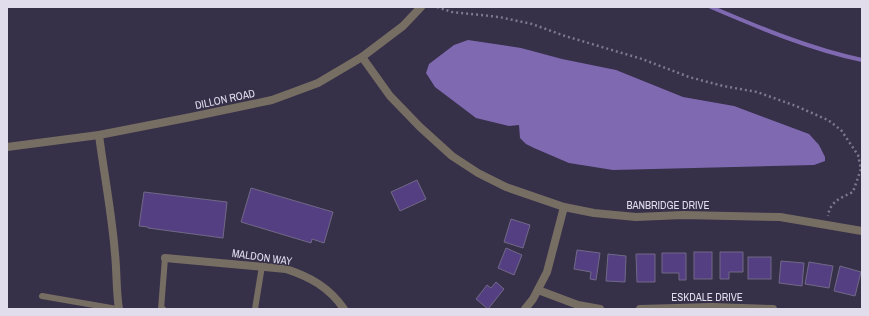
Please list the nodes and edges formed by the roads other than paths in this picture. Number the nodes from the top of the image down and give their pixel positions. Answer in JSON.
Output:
{"nodes":[{"id":1,"x":420,"y":7,"type":"edge"},
{"id":2,"x":362,"y":57,"type":"junction"},
{"id":3,"x":99,"y":135,"type":"junction"},
{"id":4,"x":7,"y":147,"type":"edge"},
{"id":5,"x":564,"y":207,"type":"junction"},
{"id":6,"x":862,"y":231,"type":"edge"},
{"id":7,"x":165,"y":258,"type":"joint"},
{"id":8,"x":262,"y":266,"type":"junction"},
{"id":9,"x":538,"y":290,"type":"junction"},
{"id":10,"x":42,"y":296,"type":"dead end"},
{"id":11,"x":118,"y":309,"type":"edge"},
{"id":12,"x":163,"y":309,"type":"edge"},
{"id":13,"x":255,"y":309,"type":"edge"},
{"id":14,"x":344,"y":309,"type":"edge"},
{"id":15,"x":525,"y":309,"type":"edge"},
{"id":16,"x":600,"y":309,"type":"edge"},
{"id":17,"x":640,"y":309,"type":"edge"},
{"id":18,"x":773,"y":309,"type":"edge"}],
"edges":[{"from":1,"to":2,"type":"street","name":"DILLON ROAD"},
{"from":2,"to":3,"type":"street","name":"DILLON ROAD"},
{"from":2,"to":5,"type":"street","name":"BANBRIDGE DRIVE"},
{"from":3,"to":4,"type":"street","name":"DILLON ROAD"},
{"from":3,"to":11,"type":"street"},
{"from":5,"to":6,"type":"street","name":"BANBRIDGE DRIVE"},
{"from":5,"to":9,"type":"street"},
{"from":7,"to":8,"type":"street","name":"MALDON WAY"},
{"from":7,"to":12,"type":"lane"},
{"from":8,"to":13,"type":"lane"},
{"from":8,"to":14,"type":"street","name":"MALDON WAY"},
{"from":9,"to":15,"type":"street"},
{"from":9,"to":16,"type":"street"},
{"from":10,"to":11,"type":"lane"},
{"from":17,"to":18,"type":"street","name":"ESKDALE DRIVE"}]}
